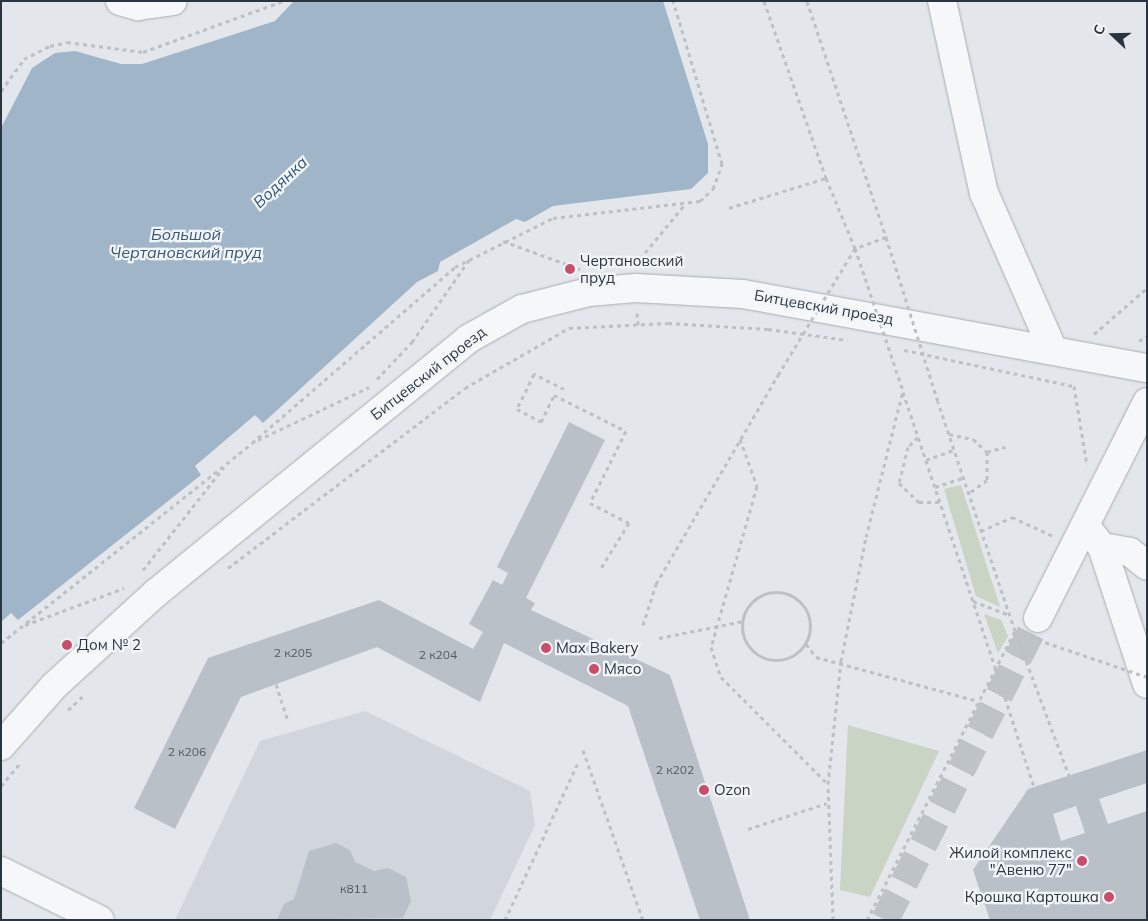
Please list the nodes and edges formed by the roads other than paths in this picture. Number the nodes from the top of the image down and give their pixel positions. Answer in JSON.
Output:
{"nodes":[{"id":1,"x":120,"y":1,"type":"edge"},
{"id":2,"x":173,"y":1,"type":"edge"},
{"id":3,"x":942,"y":1,"type":"edge"},
{"id":4,"x":1053,"y":350,"type":"junction"},
{"id":5,"x":1147,"y":368,"type":"edge"},
{"id":6,"x":1147,"y":402,"type":"edge"},
{"id":7,"x":1085,"y":524,"type":"junction"},
{"id":8,"x":1102,"y":547,"type":"junction"},
{"id":9,"x":1147,"y":566,"type":"edge"},
{"id":10,"x":1038,"y":618,"type":"tunnel mouth"},
{"id":11,"x":1147,"y":684,"type":"edge"},
{"id":12,"x":13,"y":752,"type":"edge"},
{"id":13,"x":1,"y":871,"type":"edge"},
{"id":14,"x":100,"y":920,"type":"edge"}],
"edges":[{"from":1,"to":2,"type":"street"},
{"from":3,"to":4,"type":"street"},
{"from":4,"to":5,"type":"street","name":"Битцевский проезд"},
{"from":4,"to":12,"type":"street","name":"Битцевский проезд"},
{"from":6,"to":7,"type":"street"},
{"from":7,"to":8,"type":"street"},
{"from":7,"to":10,"type":"street"},
{"from":8,"to":9,"type":"street"},
{"from":8,"to":11,"type":"street"},
{"from":13,"to":14,"type":"street"}]}
